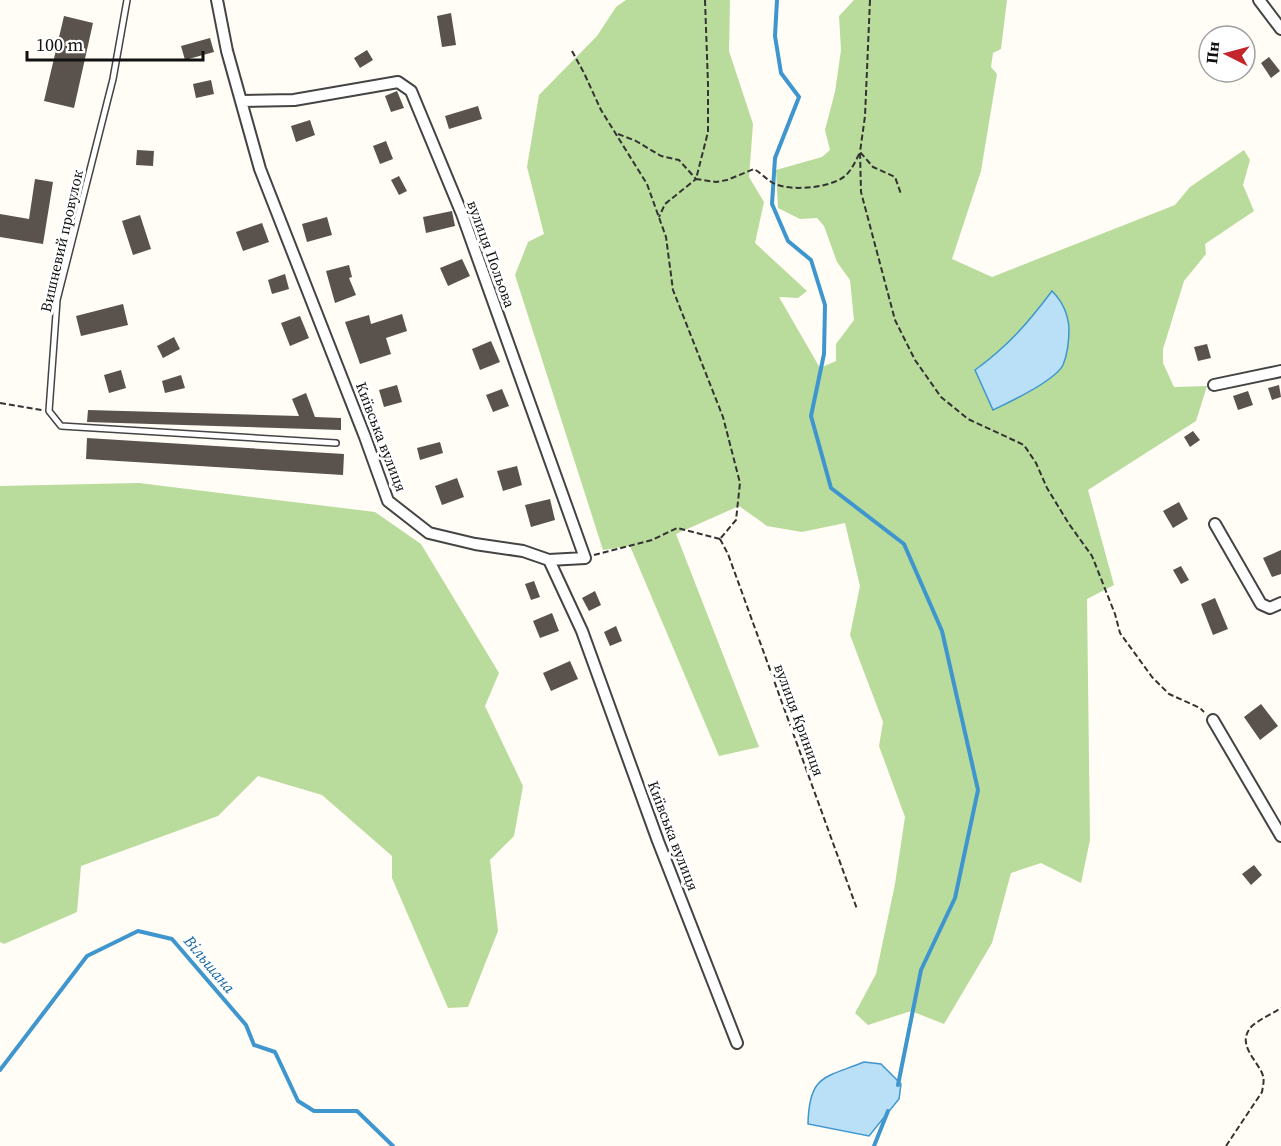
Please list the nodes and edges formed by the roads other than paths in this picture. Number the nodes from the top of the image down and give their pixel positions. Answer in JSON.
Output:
{"nodes":[{"id":1,"x":127,"y":0,"type":"edge"},
{"id":2,"x":218,"y":0,"type":"edge"},
{"id":3,"x":1259,"y":0,"type":"edge"},
{"id":4,"x":1281,"y":29,"type":"edge"},
{"id":5,"x":241,"y":101,"type":"junction"},
{"id":6,"x":1281,"y":371,"type":"edge"},
{"id":7,"x":1214,"y":385,"type":"dead end"},
{"id":8,"x":336,"y":443,"type":"dead end"},
{"id":9,"x":1215,"y":524,"type":"dead end"},
{"id":10,"x":549,"y":560,"type":"junction"},
{"id":11,"x":1281,"y":603,"type":"edge"},
{"id":12,"x":1213,"y":720,"type":"road end"},
{"id":13,"x":1281,"y":836,"type":"edge"},
{"id":14,"x":737,"y":1043,"type":"dead end"}],
"edges":[{"from":1,"to":8,"type":"lane","name":"Вишневий провулок"},
{"from":2,"to":5,"type":"street","name":"Київська вулиця"},
{"from":3,"to":4,"type":"street"},
{"from":5,"to":10,"type":"street","name":"Київська вулиця"},
{"from":5,"to":10,"type":"street","name":"вулиця Польова"},
{"from":6,"to":7,"type":"street"},
{"from":9,"to":11,"type":"street"},
{"from":10,"to":14,"type":"street","name":"Київська вулиця"},
{"from":12,"to":13,"type":"street"}]}
